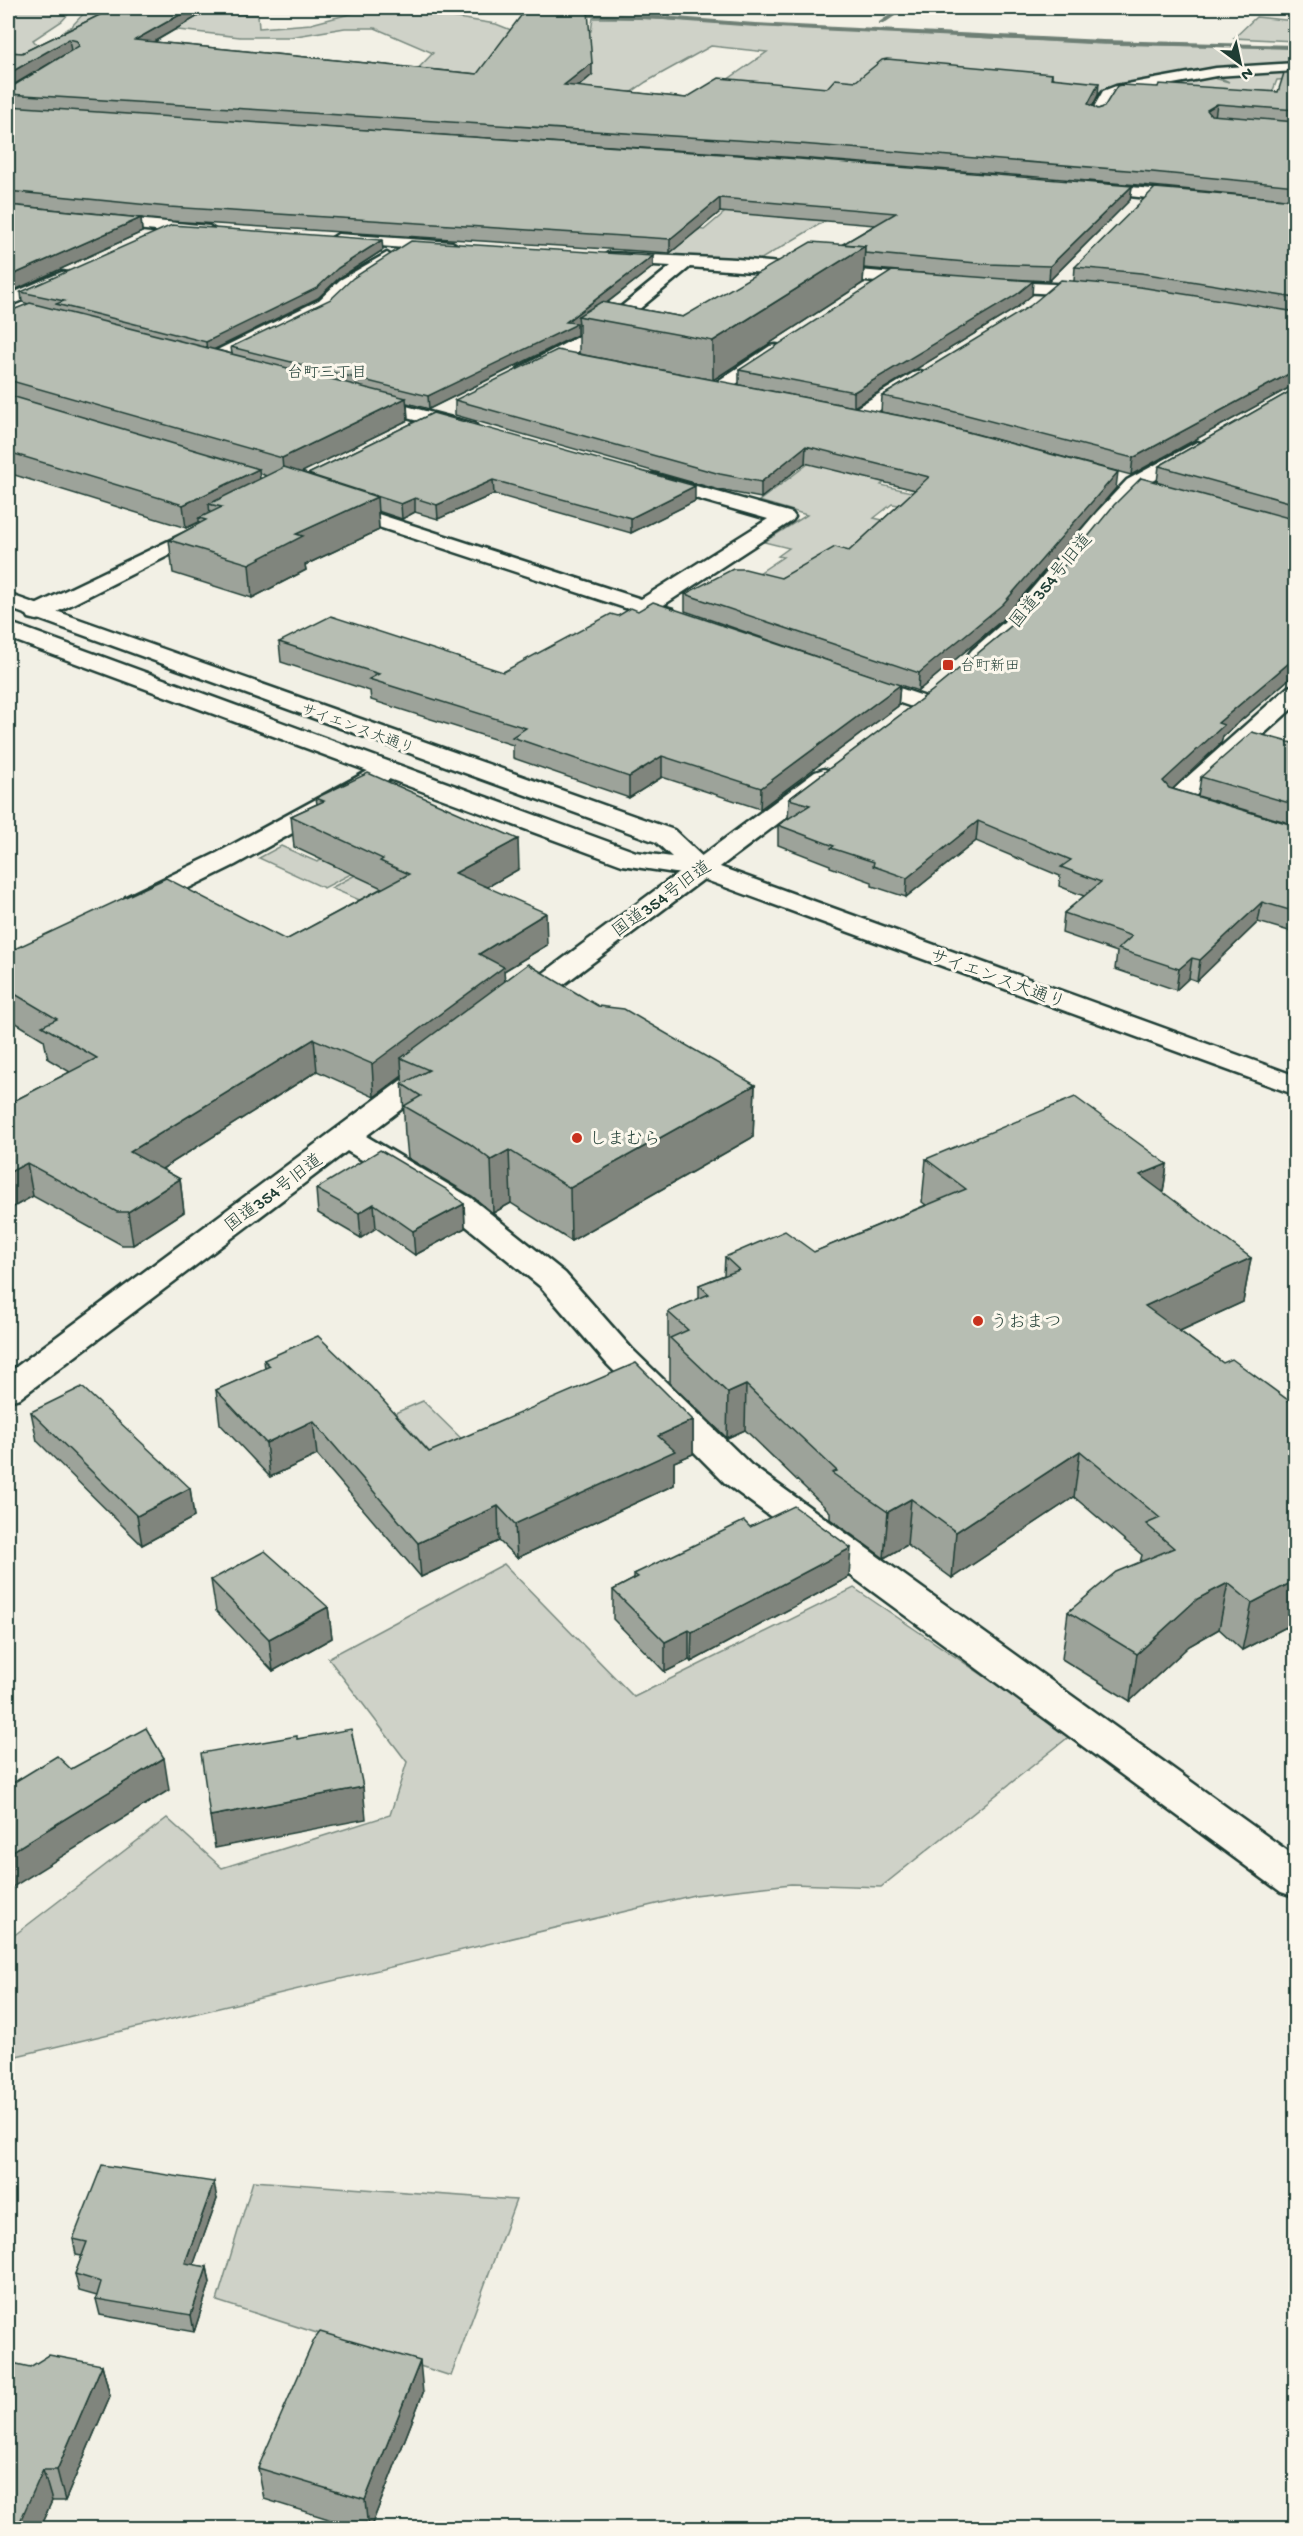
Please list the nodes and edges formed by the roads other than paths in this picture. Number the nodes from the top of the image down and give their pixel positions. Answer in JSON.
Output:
{"nodes":[{"id":1,"x":1296,"y":67,"type":"edge"},
{"id":2,"x":1096,"y":116,"type":"edge"},
{"id":3,"x":1067,"y":186,"type":"edge"},
{"id":4,"x":1150,"y":193,"type":"junction"},
{"id":5,"x":1206,"y":199,"type":"edge"},
{"id":6,"x":1134,"y":209,"type":"edge"},
{"id":7,"x":8,"y":212,"type":"edge"},
{"id":8,"x":170,"y":228,"type":"junction"},
{"id":9,"x":230,"y":232,"type":"edge"},
{"id":10,"x":319,"y":238,"type":"edge"},
{"id":11,"x":141,"y":242,"type":"edge"},
{"id":12,"x":408,"y":244,"type":"junction"},
{"id":13,"x":469,"y":249,"type":"edge"},
{"id":14,"x":590,"y":257,"type":"edge"},
{"id":15,"x":687,"y":261,"type":"junction"},
{"id":16,"x":81,"y":268,"type":"edge"},
{"id":17,"x":1070,"y":272,"type":"dead end"},
{"id":18,"x":888,"y":277,"type":"junction"},
{"id":19,"x":943,"y":282,"type":"edge"},
{"id":20,"x":976,"y":285,"type":"edge"},
{"id":21,"x":1054,"y":288,"type":"junction"},
{"id":22,"x":868,"y":290,"type":"edge"},
{"id":23,"x":1116,"y":293,"type":"edge"},
{"id":24,"x":11,"y":308,"type":"edge"},
{"id":25,"x":1030,"y":308,"type":"edge"},
{"id":26,"x":788,"y":342,"type":"edge"},
{"id":27,"x":188,"y":357,"type":"edge"},
{"id":28,"x":556,"y":357,"type":"junction"},
{"id":29,"x":208,"y":362,"type":"junction"},
{"id":30,"x":583,"y":362,"type":"edge"},
{"id":31,"x":232,"y":368,"type":"edge"},
{"id":32,"x":936,"y":368,"type":"edge"},
{"id":33,"x":504,"y":383,"type":"edge"},
{"id":34,"x":695,"y":383,"type":"edge"},
{"id":35,"x":718,"y":387,"type":"junction"},
{"id":36,"x":741,"y":392,"type":"edge"},
{"id":37,"x":348,"y":397,"type":"edge"},
{"id":38,"x":453,"y":408,"type":"edge"},
{"id":39,"x":835,"y":410,"type":"edge"},
{"id":40,"x":858,"y":415,"type":"junction"},
{"id":41,"x":433,"y":418,"type":"junction"},
{"id":42,"x":880,"y":419,"type":"edge"},
{"id":43,"x":401,"y":434,"type":"edge"},
{"id":44,"x":490,"y":434,"type":"edge"},
{"id":45,"x":1215,"y":438,"type":"edge"},
{"id":46,"x":630,"y":474,"type":"edge"},
{"id":47,"x":1112,"y":478,"type":"edge"},
{"id":48,"x":1134,"y":484,"type":"junction"},
{"id":49,"x":1156,"y":490,"type":"edge"},
{"id":50,"x":311,"y":498,"type":"edge"},
{"id":51,"x":224,"y":521,"type":"edge"},
{"id":52,"x":8,"y":601,"type":"edge"},
{"id":53,"x":644,"y":607,"type":"junction"},
{"id":54,"x":37,"y":613,"type":"junction"},
{"id":55,"x":689,"y":623,"type":"edge"},
{"id":56,"x":8,"y":630,"type":"edge"},
{"id":57,"x":962,"y":670,"type":"edge"},
{"id":58,"x":844,"y":676,"type":"edge"},
{"id":59,"x":1296,"y":692,"type":"edge"},
{"id":60,"x":921,"y":703,"type":"edge"},
{"id":61,"x":842,"y":764,"type":"edge"},
{"id":62,"x":388,"y":770,"type":"junction"},
{"id":63,"x":1296,"y":836,"type":"edge"},
{"id":64,"x":700,"y":869,"type":"junction"},
{"id":65,"x":112,"y":915,"type":"edge"},
{"id":66,"x":492,"y":1025,"type":"edge"},
{"id":67,"x":456,"y":1053,"type":"edge"},
{"id":68,"x":1296,"y":1086,"type":"edge"},
{"id":69,"x":346,"y":1137,"type":"junction"},
{"id":70,"x":8,"y":1390,"type":"edge"},
{"id":71,"x":1296,"y":1880,"type":"edge"}],
"edges":[{"from":1,"to":2,"type":"street"},
{"from":3,"to":4,"type":"street"},
{"from":4,"to":5,"type":"street"},
{"from":4,"to":6,"type":"street"},
{"from":7,"to":8,"type":"street"},
{"from":8,"to":9,"type":"street"},
{"from":8,"to":11,"type":"street"},
{"from":10,"to":12,"type":"street"},
{"from":12,"to":13,"type":"street"},
{"from":12,"to":29,"type":"street"},
{"from":14,"to":15,"type":"street"},
{"from":15,"to":18,"type":"street"},
{"from":15,"to":28,"type":"street"},
{"from":16,"to":24,"type":"street"},
{"from":17,"to":21,"type":"street"},
{"from":18,"to":19,"type":"street"},
{"from":18,"to":22,"type":"street"},
{"from":20,"to":21,"type":"street"},
{"from":21,"to":23,"type":"street"},
{"from":21,"to":25,"type":"street"},
{"from":26,"to":35,"type":"street"},
{"from":27,"to":29,"type":"street"},
{"from":28,"to":30,"type":"street"},
{"from":28,"to":33,"type":"street"},
{"from":29,"to":31,"type":"street"},
{"from":32,"to":40,"type":"street"},
{"from":34,"to":35,"type":"street"},
{"from":35,"to":36,"type":"street"},
{"from":37,"to":41,"type":"street"},
{"from":38,"to":41,"type":"street"},
{"from":39,"to":40,"type":"street"},
{"from":40,"to":42,"type":"street"},
{"from":41,"to":43,"type":"street"},
{"from":41,"to":44,"type":"street"},
{"from":45,"to":48,"type":"street","name":"国道354号旧道"},
{"from":46,"to":53,"type":"street"},
{"from":47,"to":48,"type":"street"},
{"from":48,"to":49,"type":"street"},
{"from":48,"to":57,"type":"street","name":"国道354号旧道"},
{"from":50,"to":53,"type":"street"},
{"from":51,"to":54,"type":"street"},
{"from":52,"to":54,"type":"street","name":"サイエンス大通り"},
{"from":53,"to":55,"type":"street"},
{"from":54,"to":64,"type":"street","name":"サイエンス大通り"},
{"from":56,"to":62,"type":"street","name":"サイエンス大通り"},
{"from":58,"to":60,"type":"street"},
{"from":59,"to":63,"type":"street"},
{"from":61,"to":64,"type":"street","name":"国道354号旧道"},
{"from":62,"to":64,"type":"street","name":"サイエンス大通り"},
{"from":62,"to":65,"type":"street"},
{"from":64,"to":66,"type":"street","name":"国道354号旧道"},
{"from":64,"to":68,"type":"street","name":"サイエンス大通り"},
{"from":67,"to":69,"type":"street","name":"国道354号旧道"},
{"from":69,"to":70,"type":"street","name":"国道354号旧道"},
{"from":69,"to":71,"type":"street"}]}
